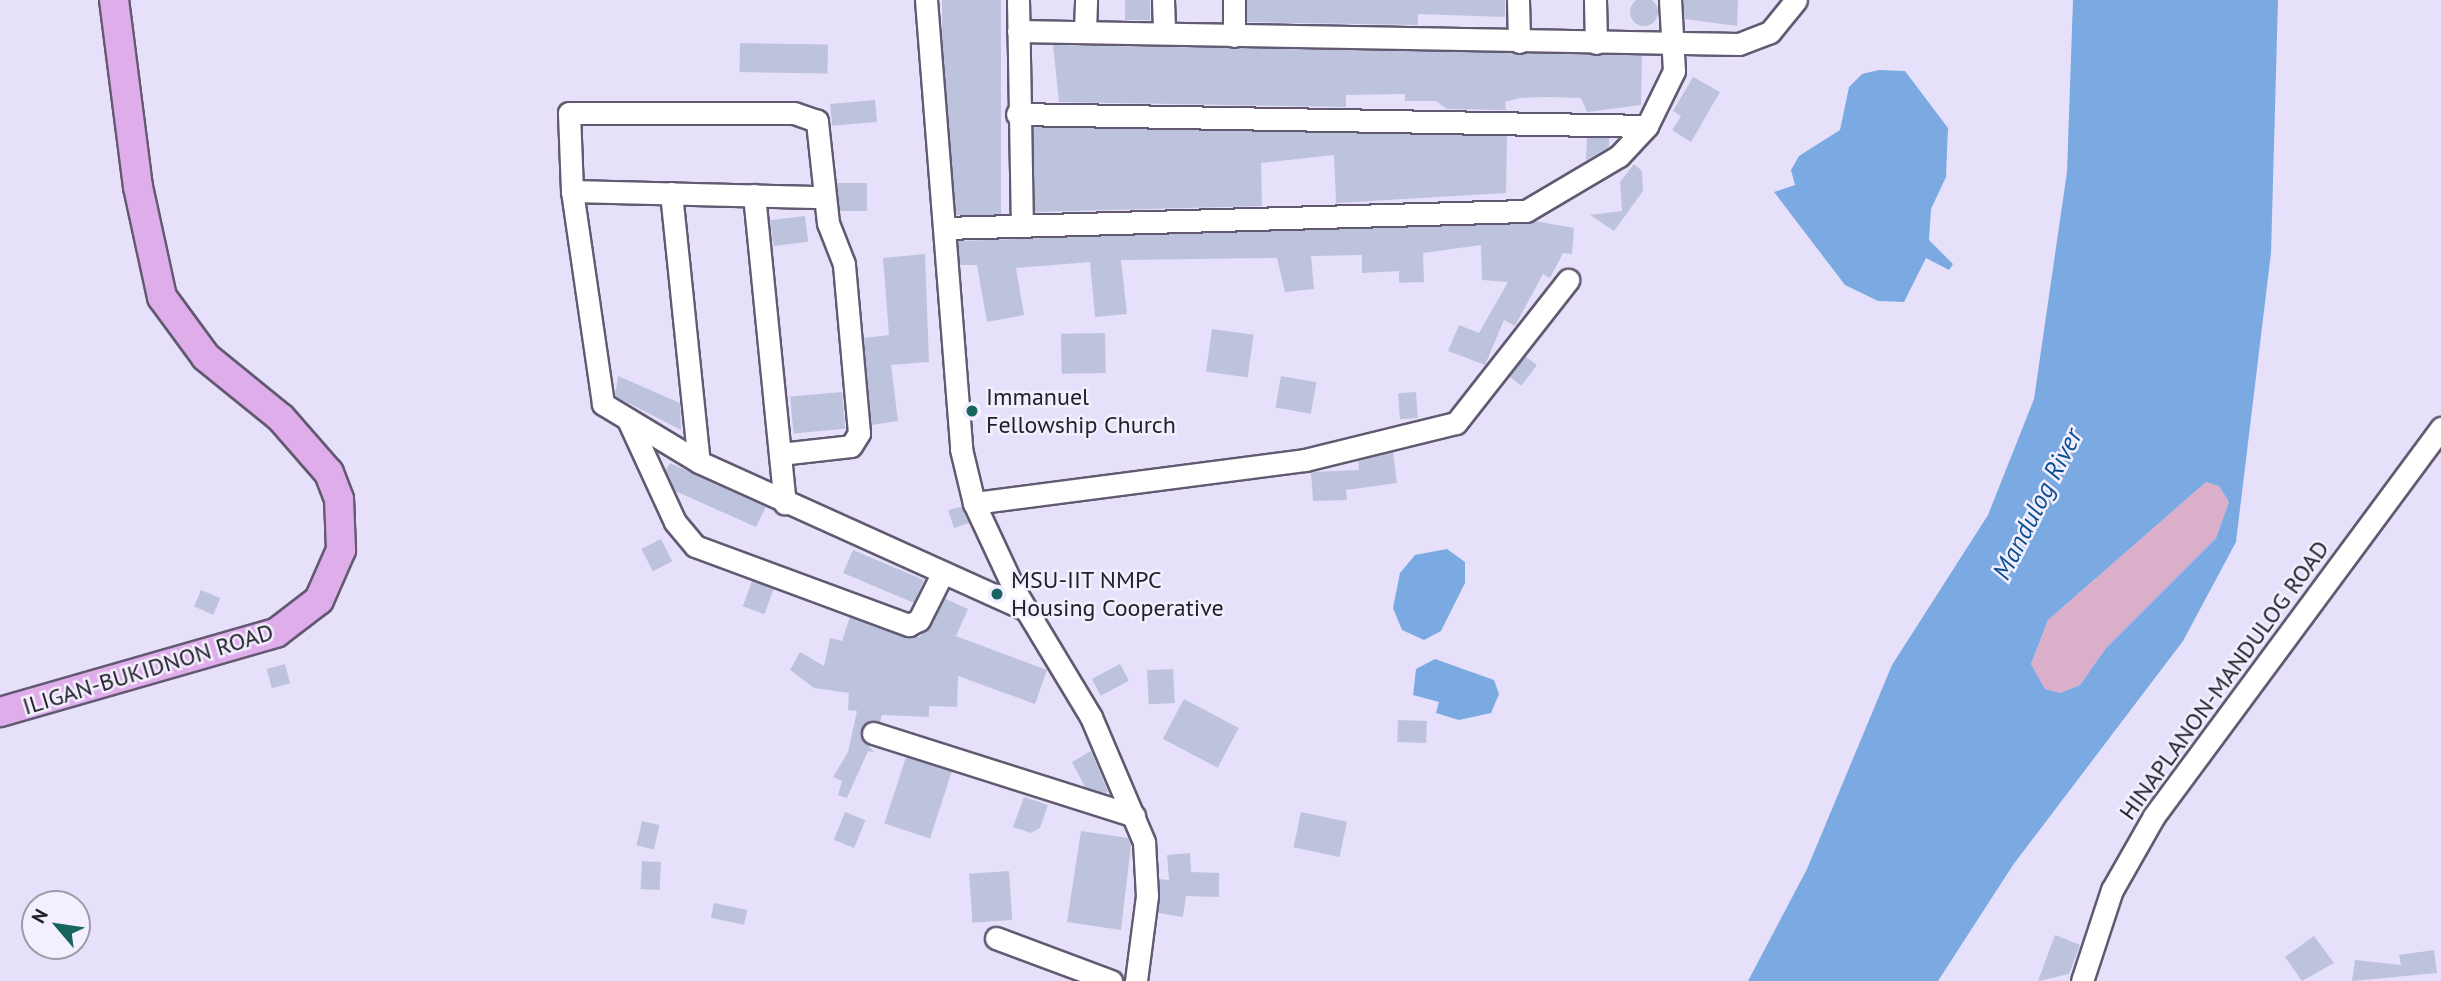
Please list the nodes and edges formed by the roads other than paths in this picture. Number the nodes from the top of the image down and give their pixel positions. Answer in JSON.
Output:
{"nodes":[{"id":1,"x":114,"y":0,"type":"edge"},
{"id":2,"x":926,"y":0,"type":"edge"},
{"id":3,"x":1018,"y":0,"type":"edge"},
{"id":4,"x":1086,"y":0,"type":"edge"},
{"id":5,"x":1163,"y":0,"type":"edge"},
{"id":6,"x":1234,"y":0,"type":"edge"},
{"id":7,"x":1518,"y":0,"type":"edge"},
{"id":8,"x":1595,"y":0,"type":"edge"},
{"id":9,"x":1670,"y":0,"type":"edge"},
{"id":10,"x":1796,"y":0,"type":"edge"},
{"id":11,"x":1018,"y":31,"type":"junction"},
{"id":12,"x":1085,"y":31,"type":"junction"},
{"id":13,"x":1164,"y":33,"type":"junction"},
{"id":14,"x":1234,"y":36,"type":"junction"},
{"id":15,"x":1519,"y":42,"type":"junction"},
{"id":16,"x":1596,"y":43,"type":"junction"},
{"id":17,"x":1672,"y":45,"type":"junction"},
{"id":18,"x":1017,"y":114,"type":"junction"},
{"id":19,"x":1647,"y":126,"type":"junction"},
{"id":20,"x":572,"y":191,"type":"junction"},
{"id":21,"x":671,"y":193,"type":"junction"},
{"id":22,"x":754,"y":195,"type":"junction"},
{"id":23,"x":824,"y":197,"type":"junction"},
{"id":24,"x":1022,"y":226,"type":"junction"},
{"id":25,"x":945,"y":228,"type":"junction"},
{"id":26,"x":1568,"y":281,"type":"dead end"},
{"id":27,"x":629,"y":422,"type":"junction"},
{"id":28,"x":2441,"y":428,"type":"edge"},
{"id":29,"x":780,"y":454,"type":"junction"},
{"id":30,"x":699,"y":461,"type":"junction"},
{"id":31,"x":785,"y":503,"type":"junction"},
{"id":32,"x":974,"y":503,"type":"junction"},
{"id":33,"x":941,"y":576,"type":"junction"},
{"id":34,"x":1025,"y":609,"type":"junction"},
{"id":35,"x":0,"y":712,"type":"edge"},
{"id":36,"x":873,"y":733,"type":"dead end"},
{"id":37,"x":1134,"y":816,"type":"junction"},
{"id":38,"x":996,"y":938,"type":"dead end"},
{"id":39,"x":1111,"y":981,"type":"edge"},
{"id":40,"x":1136,"y":981,"type":"edge"},
{"id":41,"x":2082,"y":981,"type":"edge"}],
"edges":[{"from":1,"to":35,"type":"main road","name":"ILIGAN-BUKIDNON ROAD"},
{"from":2,"to":25,"type":"street"},
{"from":3,"to":11,"type":"street"},
{"from":4,"to":12,"type":"street"},
{"from":5,"to":13,"type":"street"},
{"from":6,"to":14,"type":"street"},
{"from":7,"to":15,"type":"street"},
{"from":8,"to":16,"type":"street"},
{"from":9,"to":17,"type":"street"},
{"from":10,"to":17,"type":"street"},
{"from":11,"to":12,"type":"street"},
{"from":11,"to":18,"type":"street"},
{"from":12,"to":13,"type":"street"},
{"from":13,"to":14,"type":"street"},
{"from":14,"to":15,"type":"street"},
{"from":15,"to":16,"type":"street"},
{"from":16,"to":17,"type":"street"},
{"from":17,"to":19,"type":"street"},
{"from":18,"to":19,"type":"street"},
{"from":18,"to":24,"type":"street"},
{"from":19,"to":24,"type":"street"},
{"from":20,"to":21,"type":"street"},
{"from":20,"to":23,"type":"street"},
{"from":20,"to":27,"type":"street"},
{"from":21,"to":22,"type":"street"},
{"from":21,"to":30,"type":"street"},
{"from":22,"to":23,"type":"street"},
{"from":22,"to":29,"type":"street"},
{"from":23,"to":29,"type":"street"},
{"from":24,"to":25,"type":"street"},
{"from":25,"to":32,"type":"street"},
{"from":26,"to":32,"type":"street"},
{"from":27,"to":30,"type":"street"},
{"from":27,"to":33,"type":"street"},
{"from":28,"to":41,"type":"street","name":"HINAPLANON-MANDULOG ROAD"},
{"from":29,"to":31,"type":"street"},
{"from":30,"to":31,"type":"street"},
{"from":31,"to":33,"type":"street"},
{"from":32,"to":34,"type":"street"},
{"from":33,"to":34,"type":"street"},
{"from":34,"to":37,"type":"street"},
{"from":36,"to":37,"type":"street"},
{"from":37,"to":40,"type":"street"},
{"from":38,"to":39,"type":"street"}]}
